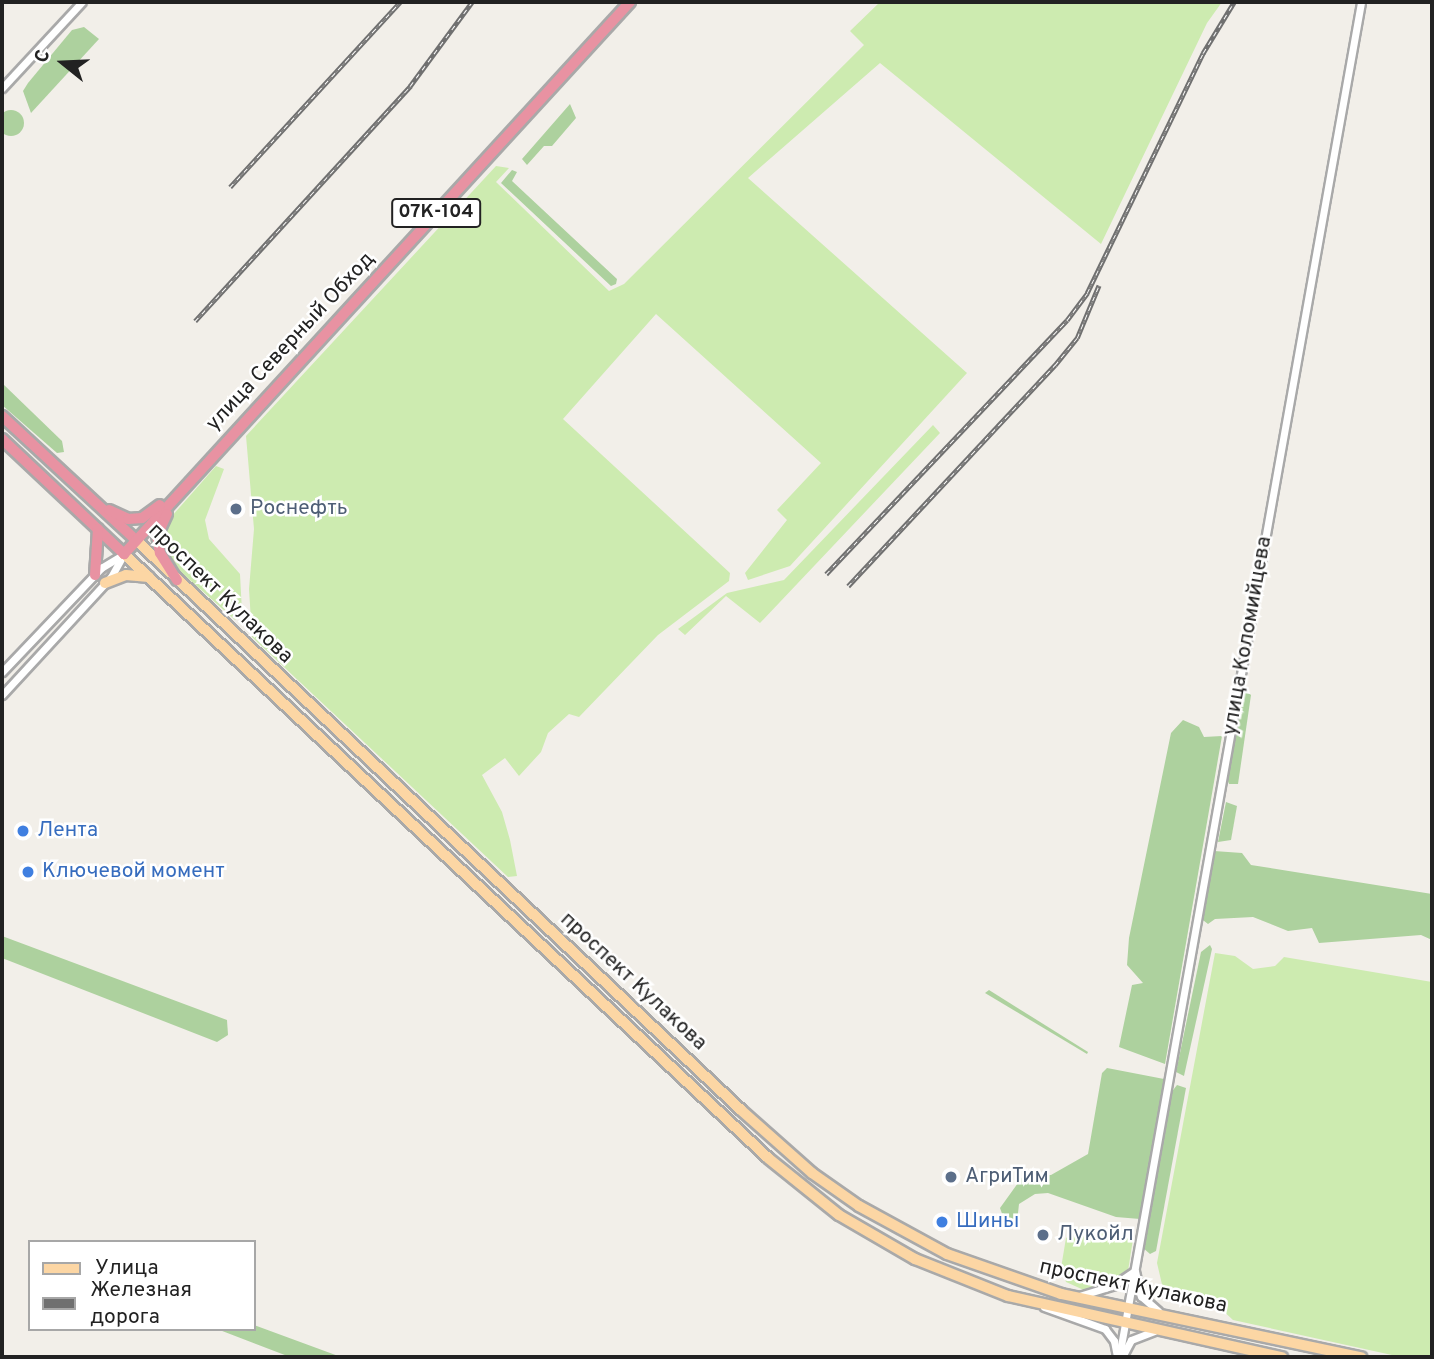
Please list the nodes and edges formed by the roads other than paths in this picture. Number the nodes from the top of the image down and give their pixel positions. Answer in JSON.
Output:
{"nodes":[{"id":1,"x":82,"y":2,"type":"edge"},
{"id":2,"x":630,"y":2,"type":"edge"},
{"id":3,"x":1361,"y":2,"type":"edge"},
{"id":4,"x":2,"y":88,"type":"edge"},
{"id":5,"x":2,"y":416,"type":"edge"},
{"id":6,"x":2,"y":439,"type":"edge"},
{"id":7,"x":85,"y":493,"type":"junction"},
{"id":8,"x":172,"y":500,"type":"junction"},
{"id":9,"x":98,"y":529,"type":"junction"},
{"id":10,"x":136,"y":540,"type":"junction"},
{"id":11,"x":124,"y":554,"type":"junction"},
{"id":12,"x":95,"y":575,"type":"junction"},
{"id":13,"x":149,"y":578,"type":"junction"},
{"id":14,"x":177,"y":580,"type":"junction"},
{"id":15,"x":105,"y":583,"type":"junction"},
{"id":16,"x":4,"y":669,"type":"edge"},
{"id":17,"x":19,"y":677,"type":"junction"},
{"id":18,"x":2,"y":695,"type":"edge"},
{"id":19,"x":1135,"y":1271,"type":"junction"},
{"id":20,"x":1074,"y":1297,"type":"junction"},
{"id":21,"x":1040,"y":1305,"type":"junction"},
{"id":22,"x":1128,"y":1308,"type":"junction"},
{"id":23,"x":1158,"y":1311,"type":"junction"},
{"id":24,"x":1126,"y":1323,"type":"junction"},
{"id":25,"x":1160,"y":1330,"type":"junction"},
{"id":26,"x":1119,"y":1357,"type":"edge"},
{"id":27,"x":1282,"y":1357,"type":"edge"},
{"id":28,"x":1361,"y":1357,"type":"edge"}],
"edges":[{"from":1,"to":4,"type":"street"},
{"from":2,"to":8,"type":"highway","name":"улица Северный Обход","number":"07К-104"},
{"from":3,"to":19,"type":"street","name":"улица Коломийцева"},
{"from":5,"to":7,"type":"highway","name":"проспект Кулакова"},
{"from":6,"to":9,"type":"highway","name":"проспект Кулакова"},
{"from":7,"to":8,"type":"highway"},
{"from":7,"to":10,"type":"highway","name":"проспект Кулакова"},
{"from":8,"to":10,"type":"highway","name":"улица Северный Обход","number":"07К-104"},
{"from":8,"to":14,"type":"highway"},
{"from":9,"to":11,"type":"highway","name":"проспект Кулакова"},
{"from":9,"to":12,"type":"highway"},
{"from":10,"to":11,"type":"highway","name":"улица Северный Обход"},
{"from":10,"to":14,"type":"main road","name":"проспект Кулакова"},
{"from":11,"to":12,"type":"street"},
{"from":11,"to":13,"type":"main road","name":"проспект Кулакова"},
{"from":11,"to":15,"type":"street"},
{"from":12,"to":16,"type":"street"},
{"from":13,"to":15,"type":"main road"},
{"from":13,"to":21,"type":"main road","name":"проспект Кулакова"},
{"from":14,"to":20,"type":"main road","name":"проспект Кулакова"},
{"from":15,"to":17,"type":"street"},
{"from":16,"to":17,"type":"street"},
{"from":17,"to":18,"type":"street"},
{"from":19,"to":20,"type":"street"},
{"from":19,"to":22,"type":"street","name":"улица Коломийцева"},
{"from":19,"to":23,"type":"street"},
{"from":20,"to":22,"type":"main road","name":"проспект Кулакова"},
{"from":21,"to":24,"type":"main road","name":"проспект Кулакова"},
{"from":21,"to":26,"type":"street"},
{"from":22,"to":23,"type":"main road","name":"проспект Кулакова"},
{"from":22,"to":24,"type":"street","name":"улица Коломийцева"},
{"from":23,"to":28,"type":"main road","name":"проспект Кулакова"},
{"from":24,"to":25,"type":"main road","name":"проспект Кулакова"},
{"from":24,"to":26,"type":"street","name":"улица Коломийцева"},
{"from":25,"to":26,"type":"street"},
{"from":25,"to":27,"type":"main road","name":"проспект Кулакова"}]}
